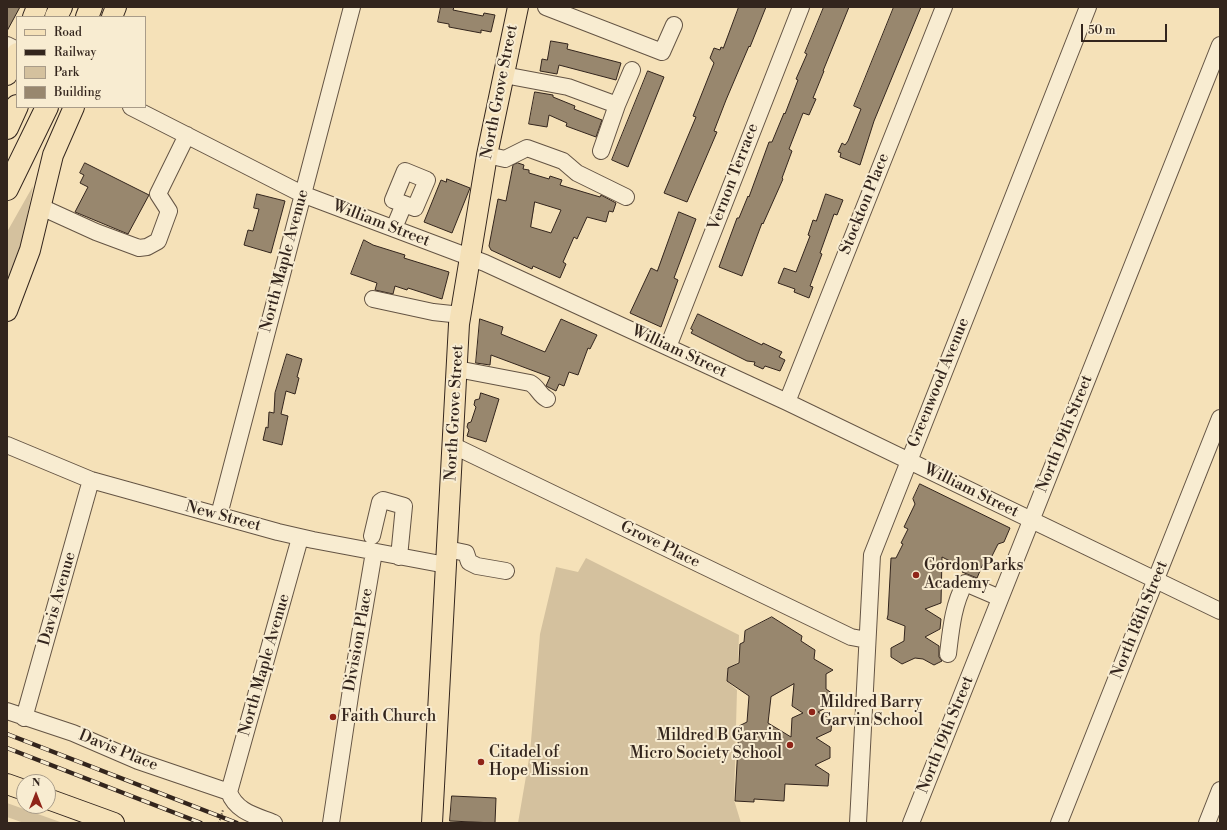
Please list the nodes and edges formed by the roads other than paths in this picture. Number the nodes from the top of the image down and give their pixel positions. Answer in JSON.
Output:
{"nodes":[{"id":1,"x":61,"y":7,"type":"edge"},
{"id":2,"x":352,"y":7,"type":"edge"},
{"id":3,"x":518,"y":7,"type":"edge"},
{"id":4,"x":546,"y":7,"type":"edge"},
{"id":5,"x":801,"y":7,"type":"edge"},
{"id":6,"x":944,"y":7,"type":"edge"},
{"id":7,"x":1088,"y":7,"type":"edge"},
{"id":8,"x":56,"y":16,"type":"edge"},
{"id":9,"x":674,"y":25,"type":"dead end"},
{"id":10,"x":7,"y":45,"type":"edge"},
{"id":11,"x":1220,"y":45,"type":"edge"},
{"id":12,"x":16,"y":50,"type":"edge"},
{"id":13,"x":16,"y":55,"type":"edge"},
{"id":14,"x":632,"y":70,"type":"dead end"},
{"id":15,"x":7,"y":75,"type":"edge"},
{"id":16,"x":504,"y":75,"type":"junction"},
{"id":17,"x":617,"y":105,"type":"junction"},
{"id":18,"x":16,"y":108,"type":"edge"},
{"id":19,"x":47,"y":108,"type":"edge"},
{"id":20,"x":74,"y":108,"type":"edge"},
{"id":21,"x":133,"y":108,"type":"edge"},
{"id":22,"x":7,"y":128,"type":"edge"},
{"id":23,"x":187,"y":135,"type":"junction"},
{"id":24,"x":601,"y":151,"type":"dead end"},
{"id":25,"x":487,"y":156,"type":"junction"},
{"id":26,"x":7,"y":189,"type":"edge"},
{"id":27,"x":302,"y":194,"type":"junction"},
{"id":28,"x":626,"y":197,"type":"dead end"},
{"id":29,"x":404,"y":204,"type":"dead end"},
{"id":30,"x":41,"y":208,"type":"junction"},
{"id":31,"x":394,"y":228,"type":"junction"},
{"id":32,"x":471,"y":257,"type":"junction"},
{"id":33,"x":373,"y":299,"type":"dead end"},
{"id":34,"x":7,"y":311,"type":"edge"},
{"id":35,"x":461,"y":315,"type":"junction"},
{"id":36,"x":668,"y":347,"type":"junction"},
{"id":37,"x":457,"y":369,"type":"junction"},
{"id":38,"x":547,"y":399,"type":"dead end"},
{"id":39,"x":787,"y":402,"type":"junction"},
{"id":40,"x":1220,"y":418,"type":"edge"},
{"id":41,"x":7,"y":445,"type":"edge"},
{"id":42,"x":454,"y":446,"type":"junction"},
{"id":43,"x":909,"y":460,"type":"junction"},
{"id":44,"x":91,"y":480,"type":"junction"},
{"id":45,"x":219,"y":516,"type":"junction"},
{"id":46,"x":1031,"y":520,"type":"junction"},
{"id":47,"x":372,"y":536,"type":"dead end"},
{"id":48,"x":300,"y":538,"type":"junction"},
{"id":49,"x":374,"y":552,"type":"junction"},
{"id":50,"x":399,"y":557,"type":"junction"},
{"id":51,"x":447,"y":557,"type":"junction"},
{"id":52,"x":506,"y":572,"type":"dead end"},
{"id":53,"x":1156,"y":580,"type":"junction"},
{"id":54,"x":1000,"y":598,"type":"junction"},
{"id":55,"x":1220,"y":611,"type":"edge"},
{"id":56,"x":867,"y":640,"type":"junction"},
{"id":57,"x":948,"y":654,"type":"dead end"},
{"id":58,"x":7,"y":712,"type":"edge"},
{"id":59,"x":24,"y":718,"type":"junction"},
{"id":60,"x":1220,"y":790,"type":"edge"},
{"id":61,"x":230,"y":792,"type":"junction"},
{"id":62,"x":56,"y":802,"type":"edge"},
{"id":63,"x":114,"y":823,"type":"edge"},
{"id":64,"x":274,"y":823,"type":"edge"},
{"id":65,"x":331,"y":823,"type":"edge"},
{"id":66,"x":432,"y":823,"type":"edge"},
{"id":67,"x":858,"y":823,"type":"edge"},
{"id":68,"x":911,"y":823,"type":"edge"},
{"id":69,"x":1059,"y":823,"type":"edge"},
{"id":70,"x":1207,"y":823,"type":"edge"}],
"edges":[{"from":1,"to":8,"type":"highway"},
{"from":2,"to":27,"type":"street","name":"North Maple Avenue"},
{"from":3,"to":16,"type":"main road","name":"North Grove Street"},
{"from":4,"to":9,"type":"street"},
{"from":5,"to":36,"type":"street","name":"Vernon Terrace"},
{"from":6,"to":39,"type":"street","name":"Stockton Place"},
{"from":7,"to":43,"type":"street","name":"Greenwood Avenue"},
{"from":10,"to":12,"type":"street"},
{"from":11,"to":46,"type":"street","name":"North 19th Street"},
{"from":13,"to":15,"type":"main road"},
{"from":14,"to":17,"type":"street"},
{"from":16,"to":17,"type":"street"},
{"from":16,"to":25,"type":"main road","name":"North Grove Street"},
{"from":17,"to":24,"type":"street"},
{"from":18,"to":22,"type":"highway"},
{"from":19,"to":26,"type":"highway"},
{"from":20,"to":30,"type":"main road"},
{"from":21,"to":23,"type":"street","name":"William Street"},
{"from":23,"to":27,"type":"street","name":"William Street"},
{"from":23,"to":30,"type":"street"},
{"from":25,"to":28,"type":"street"},
{"from":25,"to":32,"type":"main road","name":"North Grove Street"},
{"from":27,"to":31,"type":"street","name":"William Street"},
{"from":27,"to":45,"type":"street","name":"North Maple Avenue"},
{"from":29,"to":31,"type":"street"},
{"from":30,"to":34,"type":"main road"},
{"from":31,"to":32,"type":"street","name":"William Street"},
{"from":32,"to":35,"type":"main road","name":"North Grove Street"},
{"from":32,"to":36,"type":"street","name":"William Street"},
{"from":33,"to":35,"type":"street"},
{"from":35,"to":37,"type":"main road","name":"North Grove Street"},
{"from":36,"to":39,"type":"street","name":"William Street"},
{"from":37,"to":38,"type":"street"},
{"from":37,"to":42,"type":"main road","name":"North Grove Street"},
{"from":39,"to":43,"type":"street","name":"William Street"},
{"from":40,"to":53,"type":"street","name":"North 18th Street"},
{"from":41,"to":44,"type":"street","name":"New Street"},
{"from":42,"to":51,"type":"main road","name":"North Grove Street"},
{"from":42,"to":56,"type":"street","name":"Grove Place"},
{"from":43,"to":46,"type":"street","name":"William Street"},
{"from":43,"to":56,"type":"street","name":"Greenwood Avenue"},
{"from":44,"to":45,"type":"street","name":"New Street"},
{"from":44,"to":59,"type":"street","name":"Davis Avenue"},
{"from":45,"to":48,"type":"street","name":"New Street"},
{"from":46,"to":53,"type":"street","name":"William Street"},
{"from":46,"to":54,"type":"street","name":"North 19th Street"},
{"from":47,"to":50,"type":"street"},
{"from":48,"to":49,"type":"street","name":"New Street"},
{"from":48,"to":61,"type":"street","name":"North Maple Avenue"},
{"from":49,"to":50,"type":"street","name":"New Street"},
{"from":49,"to":65,"type":"street","name":"Division Place"},
{"from":50,"to":51,"type":"street","name":"New Street"},
{"from":51,"to":52,"type":"street","name":"New Street"},
{"from":51,"to":66,"type":"main road","name":"North Grove Street"},
{"from":53,"to":55,"type":"street","name":"William Street"},
{"from":53,"to":69,"type":"street","name":"North 18th Street"},
{"from":54,"to":57,"type":"street"},
{"from":54,"to":68,"type":"street","name":"North 19th Street"},
{"from":56,"to":67,"type":"street","name":"Greenwood Avenue"},
{"from":58,"to":59,"type":"street","name":"Davis Place"},
{"from":59,"to":61,"type":"street","name":"Davis Place"},
{"from":60,"to":70,"type":"street"},
{"from":61,"to":64,"type":"street"},
{"from":62,"to":63,"type":"main road"}]}
